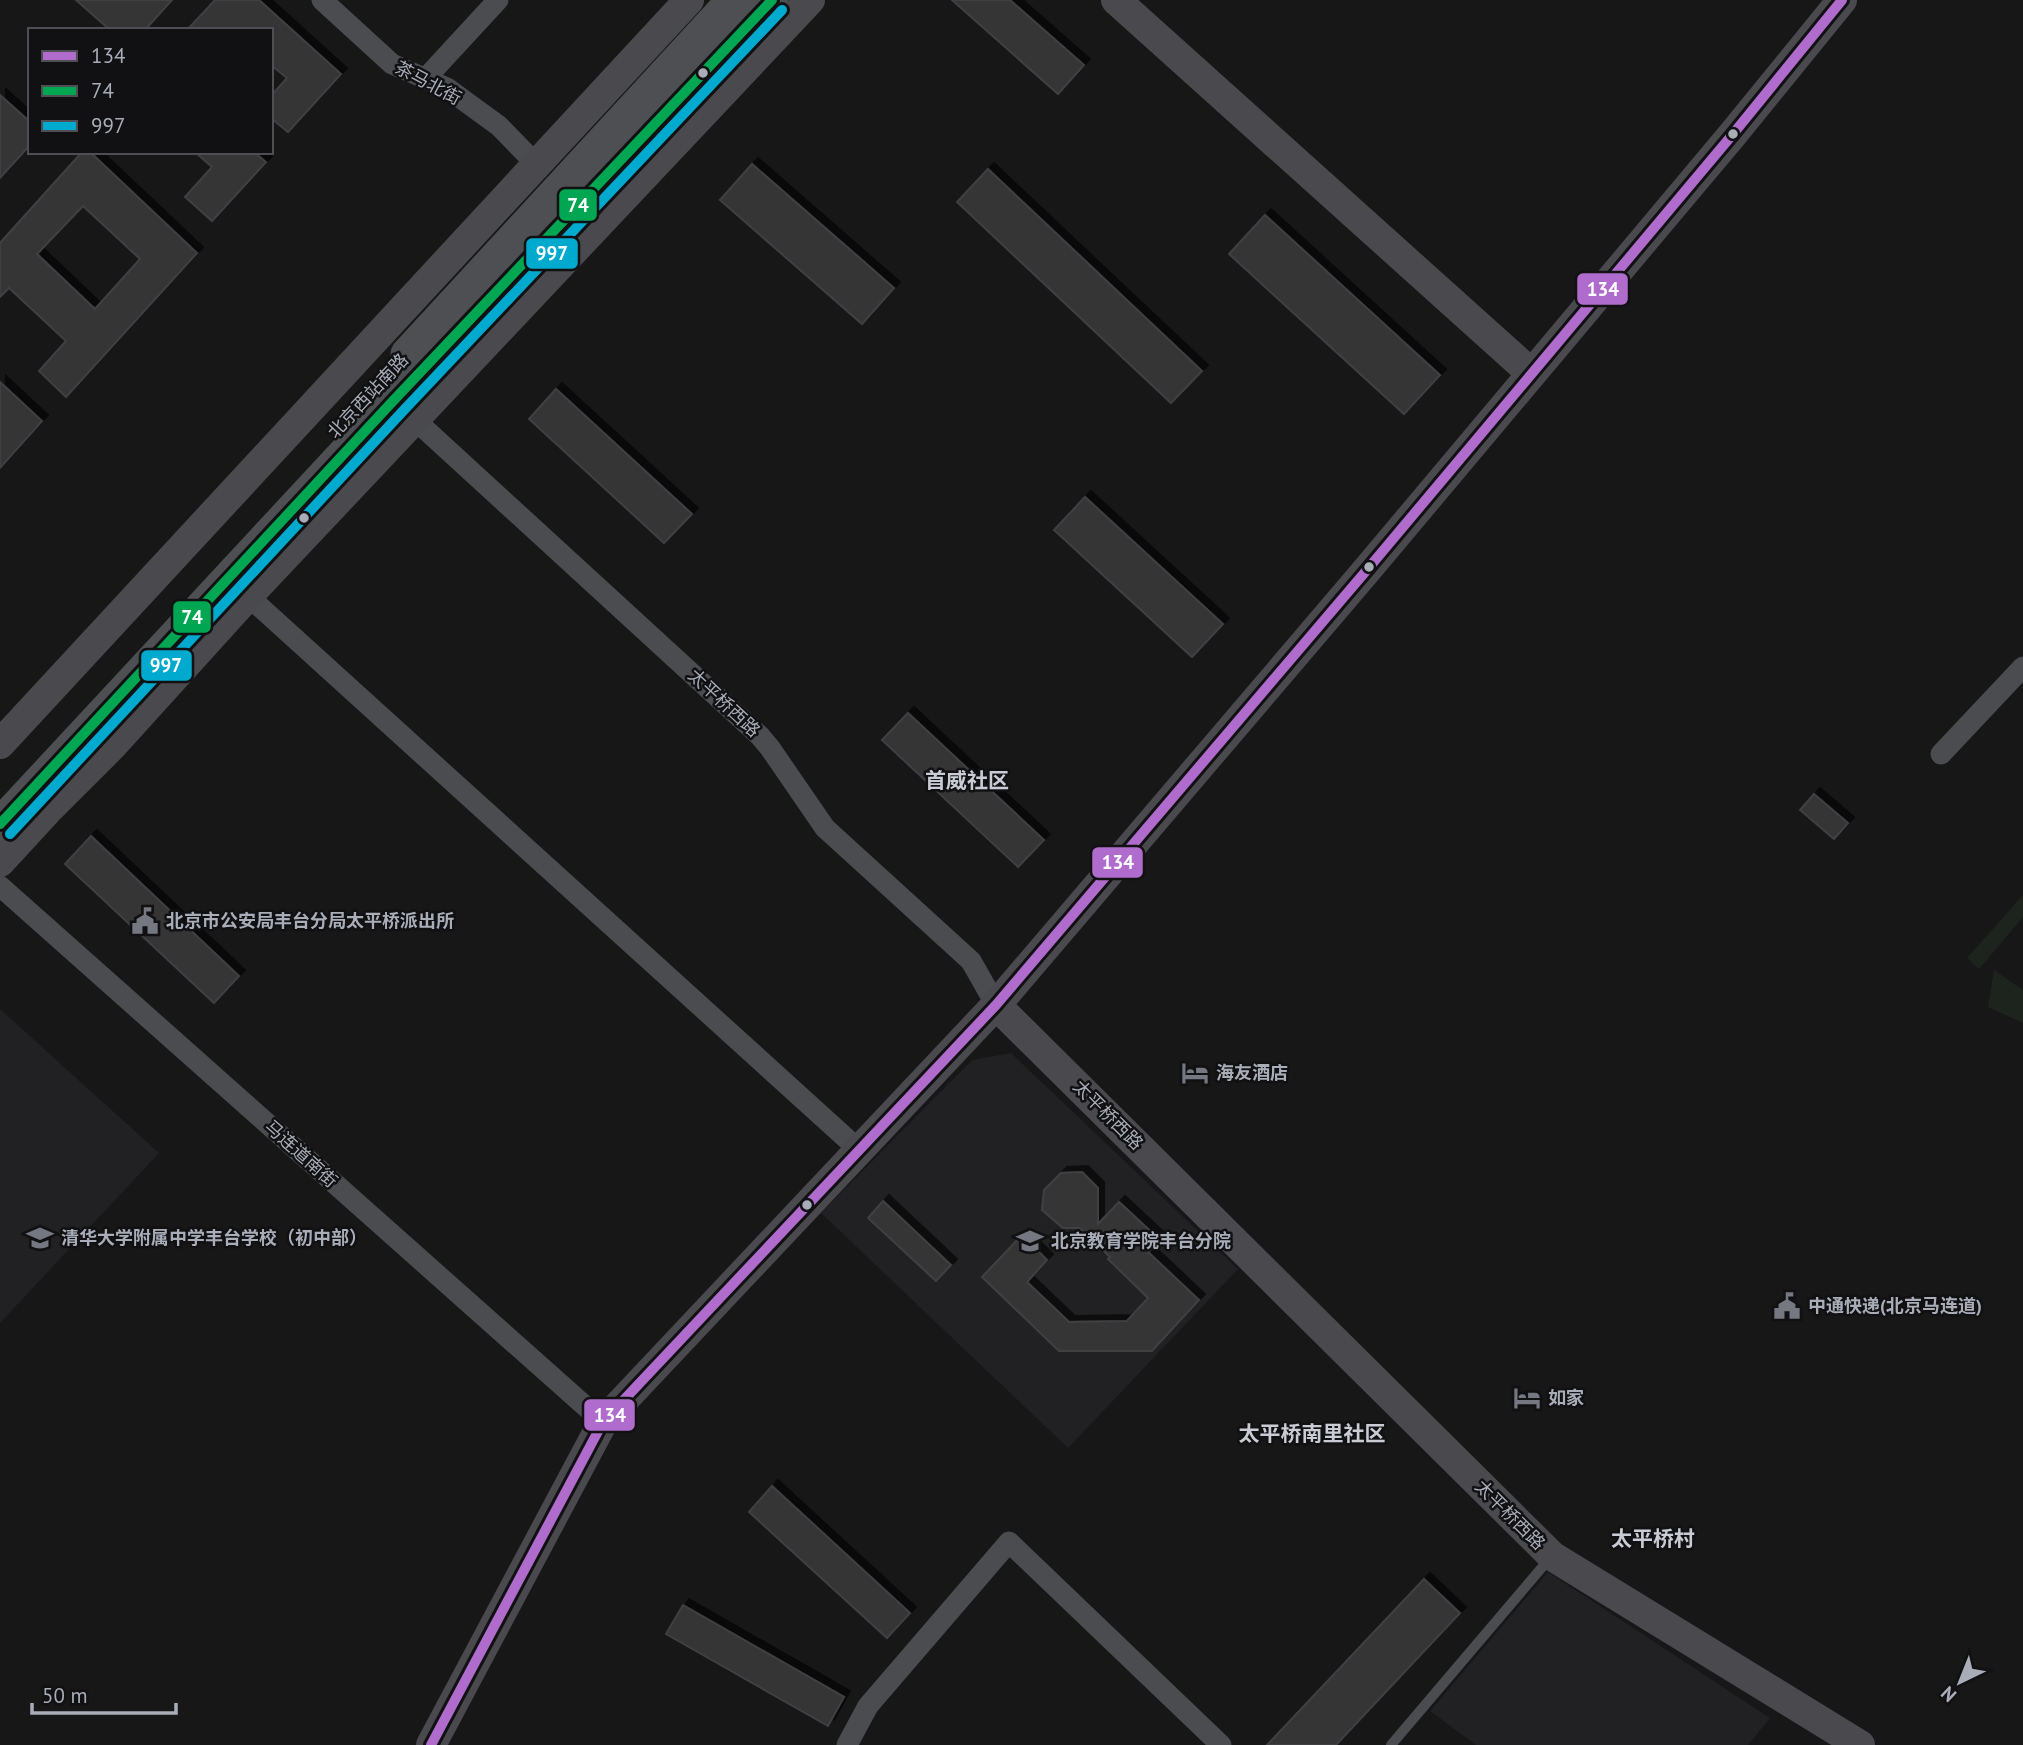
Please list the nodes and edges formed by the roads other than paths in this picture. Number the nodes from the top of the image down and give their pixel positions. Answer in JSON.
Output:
{"nodes":[{"id":1,"x":322,"y":0,"type":"edge"},
{"id":2,"x":498,"y":0,"type":"edge"},
{"id":3,"x":689,"y":0,"type":"edge"},
{"id":4,"x":733,"y":0,"type":"edge"},
{"id":5,"x":772,"y":0,"type":"edge"},
{"id":6,"x":810,"y":0,"type":"edge"},
{"id":7,"x":1116,"y":0,"type":"edge"},
{"id":8,"x":1842,"y":0,"type":"edge"},
{"id":9,"x":426,"y":78,"type":"junction"},
{"id":10,"x":536,"y":164,"type":"junction"},
{"id":11,"x":1531,"y":373,"type":"junction"},
{"id":12,"x":414,"y":419,"type":"junction"},
{"id":13,"x":248,"y":596,"type":"junction"},
{"id":14,"x":2023,"y":667,"type":"edge"},
{"id":15,"x":0,"y":744,"type":"edge"},
{"id":16,"x":1941,"y":754,"type":"dead end"},
{"id":17,"x":0,"y":790,"type":"edge"},
{"id":18,"x":0,"y":824,"type":"edge"},
{"id":19,"x":0,"y":862,"type":"edge"},
{"id":20,"x":0,"y":886,"type":"edge"},
{"id":21,"x":996,"y":1005,"type":"junction"},
{"id":22,"x":858,"y":1149,"type":"junction"},
{"id":23,"x":603,"y":1422,"type":"junction"},
{"id":24,"x":1552,"y":1556,"type":"junction"},
{"id":25,"x":431,"y":1745,"type":"edge"},
{"id":26,"x":847,"y":1745,"type":"edge"},
{"id":27,"x":1221,"y":1745,"type":"edge"},
{"id":28,"x":1391,"y":1745,"type":"edge"},
{"id":29,"x":1860,"y":1745,"type":"edge"}],
"edges":[{"from":1,"to":9,"type":"street","name":"茶马北街"},
{"from":2,"to":9,"type":"street"},
{"from":3,"to":10,"type":"street","name":"北京西站南路"},
{"from":4,"to":17,"type":"main road","name":"北京西站南路"},
{"from":5,"to":18,"type":"main road","name":"北京西站南路"},
{"from":6,"to":12,"type":"street"},
{"from":7,"to":11,"type":"street"},
{"from":8,"to":11,"type":"street"},
{"from":9,"to":10,"type":"street","name":"茶马北街"},
{"from":10,"to":15,"type":"street","name":"北京西站南路"},
{"from":11,"to":21,"type":"street"},
{"from":12,"to":13,"type":"street"},
{"from":12,"to":21,"type":"street","name":"太平桥西路"},
{"from":13,"to":19,"type":"street"},
{"from":13,"to":22,"type":"street"},
{"from":14,"to":16,"type":"street"},
{"from":20,"to":23,"type":"street","name":"马连道南街"},
{"from":21,"to":22,"type":"street"},
{"from":21,"to":24,"type":"street","name":"太平桥西路"},
{"from":22,"to":23,"type":"street"},
{"from":23,"to":25,"type":"street"},
{"from":24,"to":28,"type":"lane"},
{"from":24,"to":29,"type":"street","name":"太平桥西路"},
{"from":26,"to":27,"type":"street"}]}
